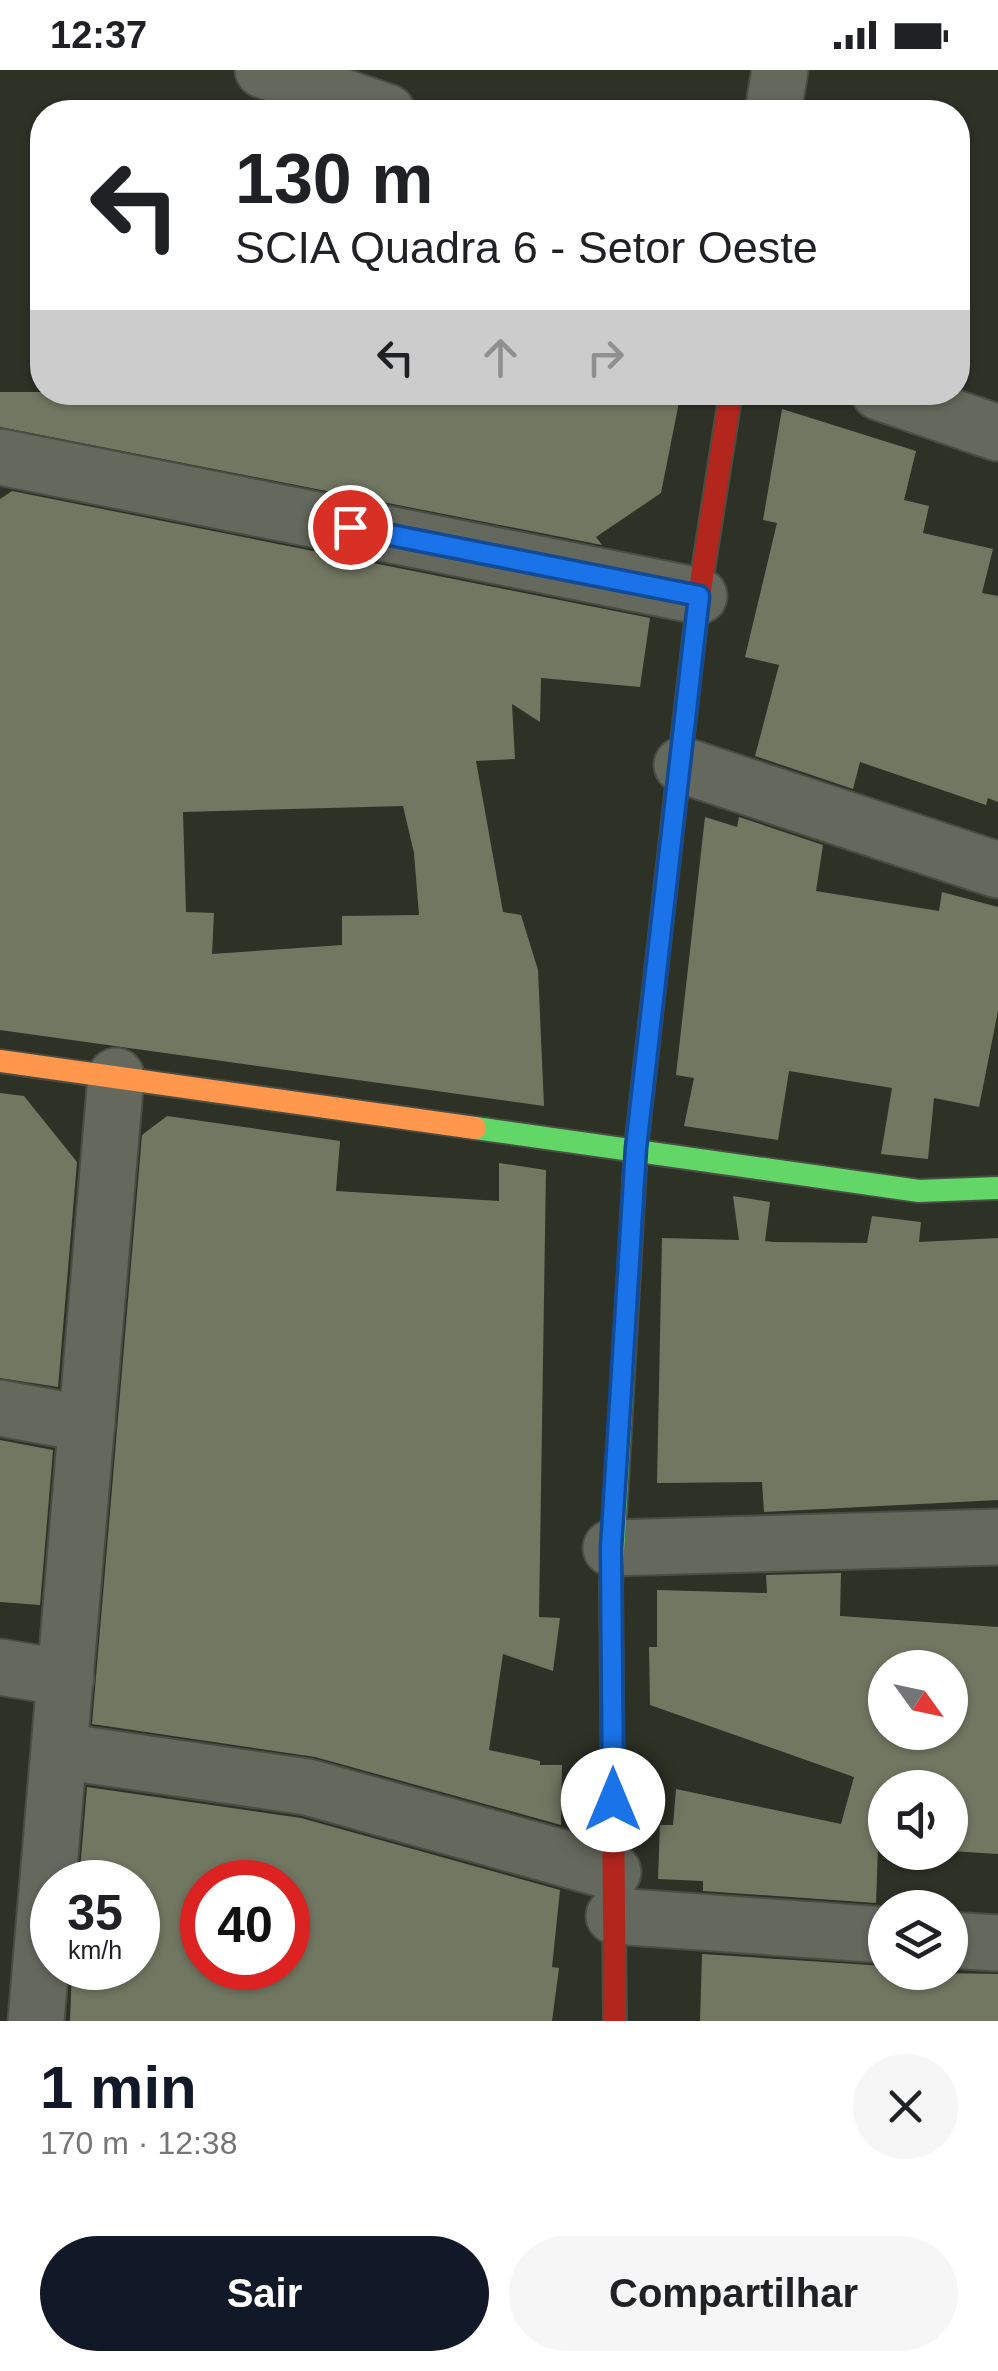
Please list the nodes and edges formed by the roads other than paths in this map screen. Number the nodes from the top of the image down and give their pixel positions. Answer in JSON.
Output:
{"nodes":[{"id":1,"x":262,"y":70,"type":"edge"},
{"id":2,"x":780,"y":70,"type":"edge"},
{"id":3,"x":351,"y":100,"type":"edge"},
{"id":4,"x":775,"y":100,"type":"edge"},
{"id":5,"x":729,"y":405,"type":"edge"},
{"id":6,"x":916,"y":405,"type":"edge"},
{"id":7,"x":998,"y":434,"type":"edge"},
{"id":8,"x":0,"y":457,"type":"edge"},
{"id":9,"x":699,"y":596,"type":"junction"},
{"id":10,"x":682,"y":765,"type":"junction"},
{"id":11,"x":998,"y":870,"type":"edge"},
{"id":12,"x":0,"y":1060,"type":"edge"},
{"id":13,"x":116,"y":1076,"type":"junction"},
{"id":14,"x":636,"y":1148,"type":"junction"},
{"id":15,"x":998,"y":1188,"type":"edge"},
{"id":16,"x":0,"y":1408,"type":"edge"},
{"id":17,"x":86,"y":1424,"type":"junction"},
{"id":18,"x":998,"y":1537,"type":"edge"},
{"id":19,"x":611,"y":1548,"type":"junction"},
{"id":20,"x":0,"y":1667,"type":"edge"},
{"id":21,"x":66,"y":1678,"type":"junction"},
{"id":22,"x":60,"y":1750,"type":"junction"},
{"id":23,"x":614,"y":1894,"type":"junction"},
{"id":24,"x":868,"y":1932,"type":"edge"},
{"id":25,"x":968,"y":1941,"type":"edge"},
{"id":26,"x":998,"y":1943,"type":"edge"},
{"id":27,"x":36,"y":2021,"type":"edge"},
{"id":28,"x":615,"y":2021,"type":"edge"}],
"edges":[{"from":1,"to":3,"type":"street"},
{"from":2,"to":4,"type":"street"},
{"from":5,"to":9,"type":"street"},
{"from":6,"to":7,"type":"street"},
{"from":8,"to":9,"type":"street"},
{"from":9,"to":10,"type":"street"},
{"from":10,"to":11,"type":"street"},
{"from":10,"to":14,"type":"street"},
{"from":12,"to":13,"type":"street"},
{"from":13,"to":14,"type":"street"},
{"from":13,"to":17,"type":"street"},
{"from":14,"to":15,"type":"street"},
{"from":14,"to":19,"type":"street"},
{"from":16,"to":17,"type":"street"},
{"from":17,"to":21,"type":"street"},
{"from":18,"to":19,"type":"street"},
{"from":19,"to":23,"type":"street"},
{"from":20,"to":21,"type":"street"},
{"from":21,"to":22,"type":"street"},
{"from":22,"to":23,"type":"street"},
{"from":22,"to":27,"type":"street"},
{"from":23,"to":24,"type":"street"},
{"from":23,"to":28,"type":"street"},
{"from":25,"to":26,"type":"street"}]}
